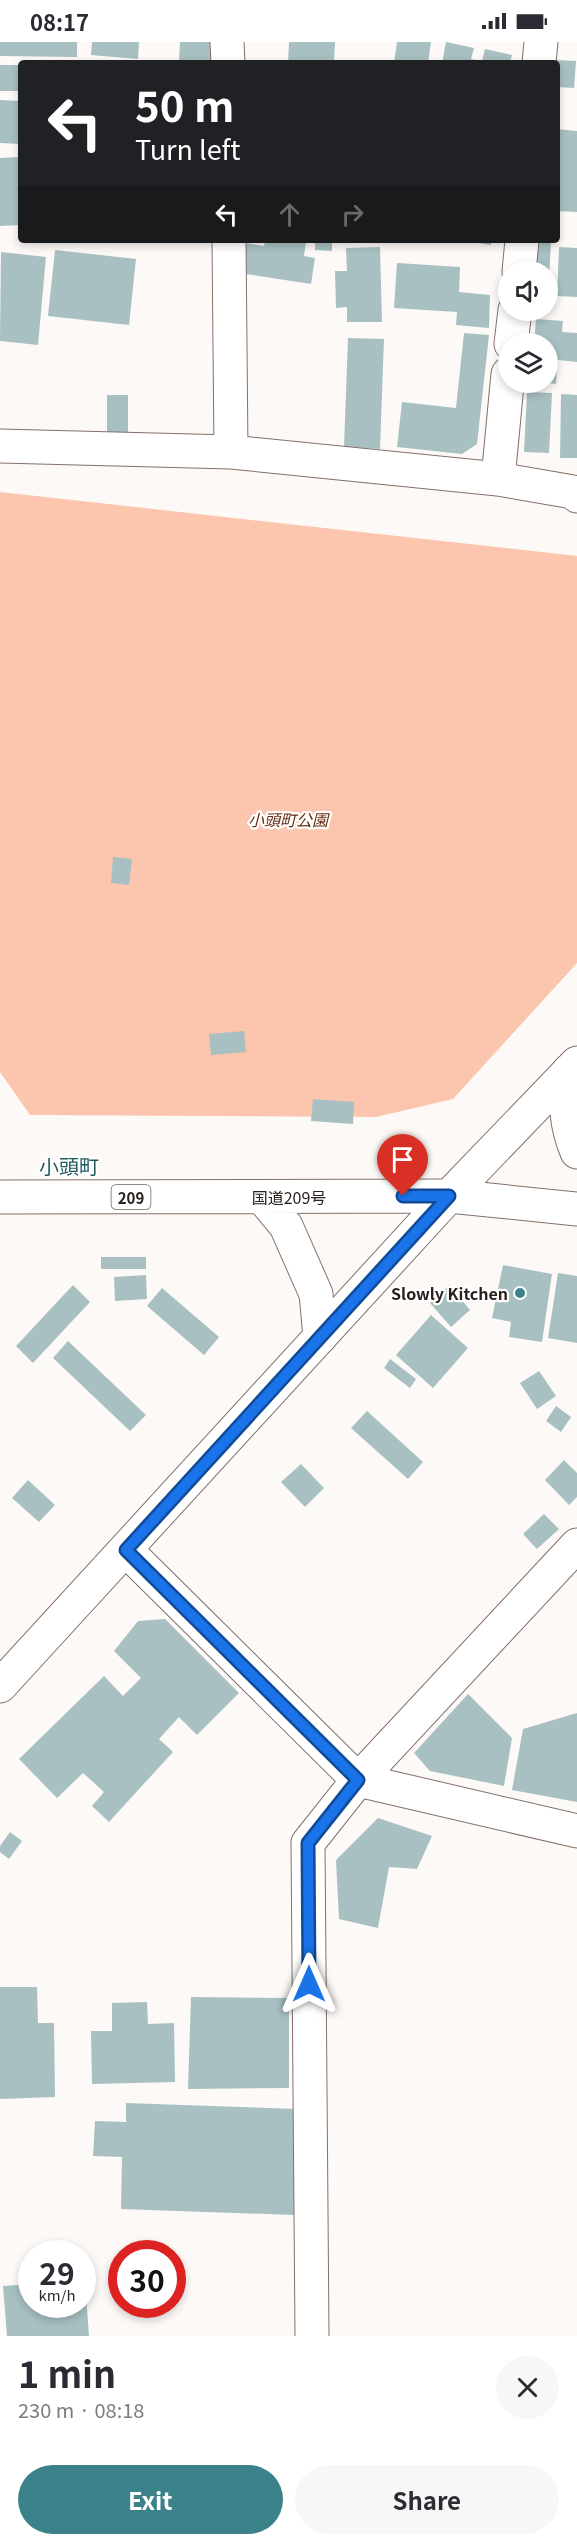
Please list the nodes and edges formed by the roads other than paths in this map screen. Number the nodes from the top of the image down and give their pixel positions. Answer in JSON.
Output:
{"nodes":[{"id":1,"x":227,"y":42,"type":"edge"},
{"id":2,"x":541,"y":42,"type":"edge"},
{"id":3,"x":228,"y":60,"type":"edge"},
{"id":4,"x":539,"y":60,"type":"edge"},
{"id":5,"x":229,"y":243,"type":"edge"},
{"id":6,"x":522,"y":243,"type":"edge"},
{"id":7,"x":520,"y":261,"type":"edge"},
{"id":8,"x":506,"y":393,"type":"edge"},
{"id":9,"x":0,"y":446,"type":"edge"},
{"id":10,"x":231,"y":452,"type":"junction"},
{"id":11,"x":498,"y":479,"type":"junction"},
{"id":12,"x":576,"y":492,"type":"edge"},
{"id":13,"x":573,"y":1067,"type":"edge"},
{"id":14,"x":577,"y":1152,"type":"edge"},
{"id":15,"x":449,"y":1196,"type":"junction"},
{"id":16,"x":0,"y":1197,"type":"edge"},
{"id":17,"x":262,"y":1197,"type":"junction"},
{"id":18,"x":577,"y":1209,"type":"edge"},
{"id":19,"x":320,"y":1337,"type":"junction"},
{"id":20,"x":577,"y":1545,"type":"edge"},
{"id":21,"x":126,"y":1550,"type":"junction"},
{"id":22,"x":0,"y":1686,"type":"edge"},
{"id":23,"x":358,"y":1780,"type":"junction"},
{"id":24,"x":577,"y":1831,"type":"edge"},
{"id":25,"x":312,"y":2336,"type":"edge"}],
"edges":[{"from":1,"to":3,"type":"main road"},
{"from":2,"to":4,"type":"main road"},
{"from":5,"to":10,"type":"main road"},
{"from":6,"to":7,"type":"main road"},
{"from":8,"to":11,"type":"main road"},
{"from":9,"to":10,"type":"main road"},
{"from":10,"to":11,"type":"main road"},
{"from":11,"to":12,"type":"main road"},
{"from":13,"to":14,"type":"main road"},
{"from":13,"to":15,"type":"main road"},
{"from":15,"to":17,"type":"main road","name":"国道209号","number":"209"},
{"from":15,"to":18,"type":"main road","name":"国道209号","number":"209"},
{"from":15,"to":19,"type":"main road"},
{"from":16,"to":17,"type":"main road","name":"国道209号","number":"209"},
{"from":17,"to":19,"type":"main road"},
{"from":19,"to":21,"type":"main road"},
{"from":20,"to":23,"type":"main road"},
{"from":21,"to":22,"type":"main road"},
{"from":21,"to":23,"type":"main road"},
{"from":23,"to":24,"type":"main road"},
{"from":23,"to":25,"type":"main road"}]}
